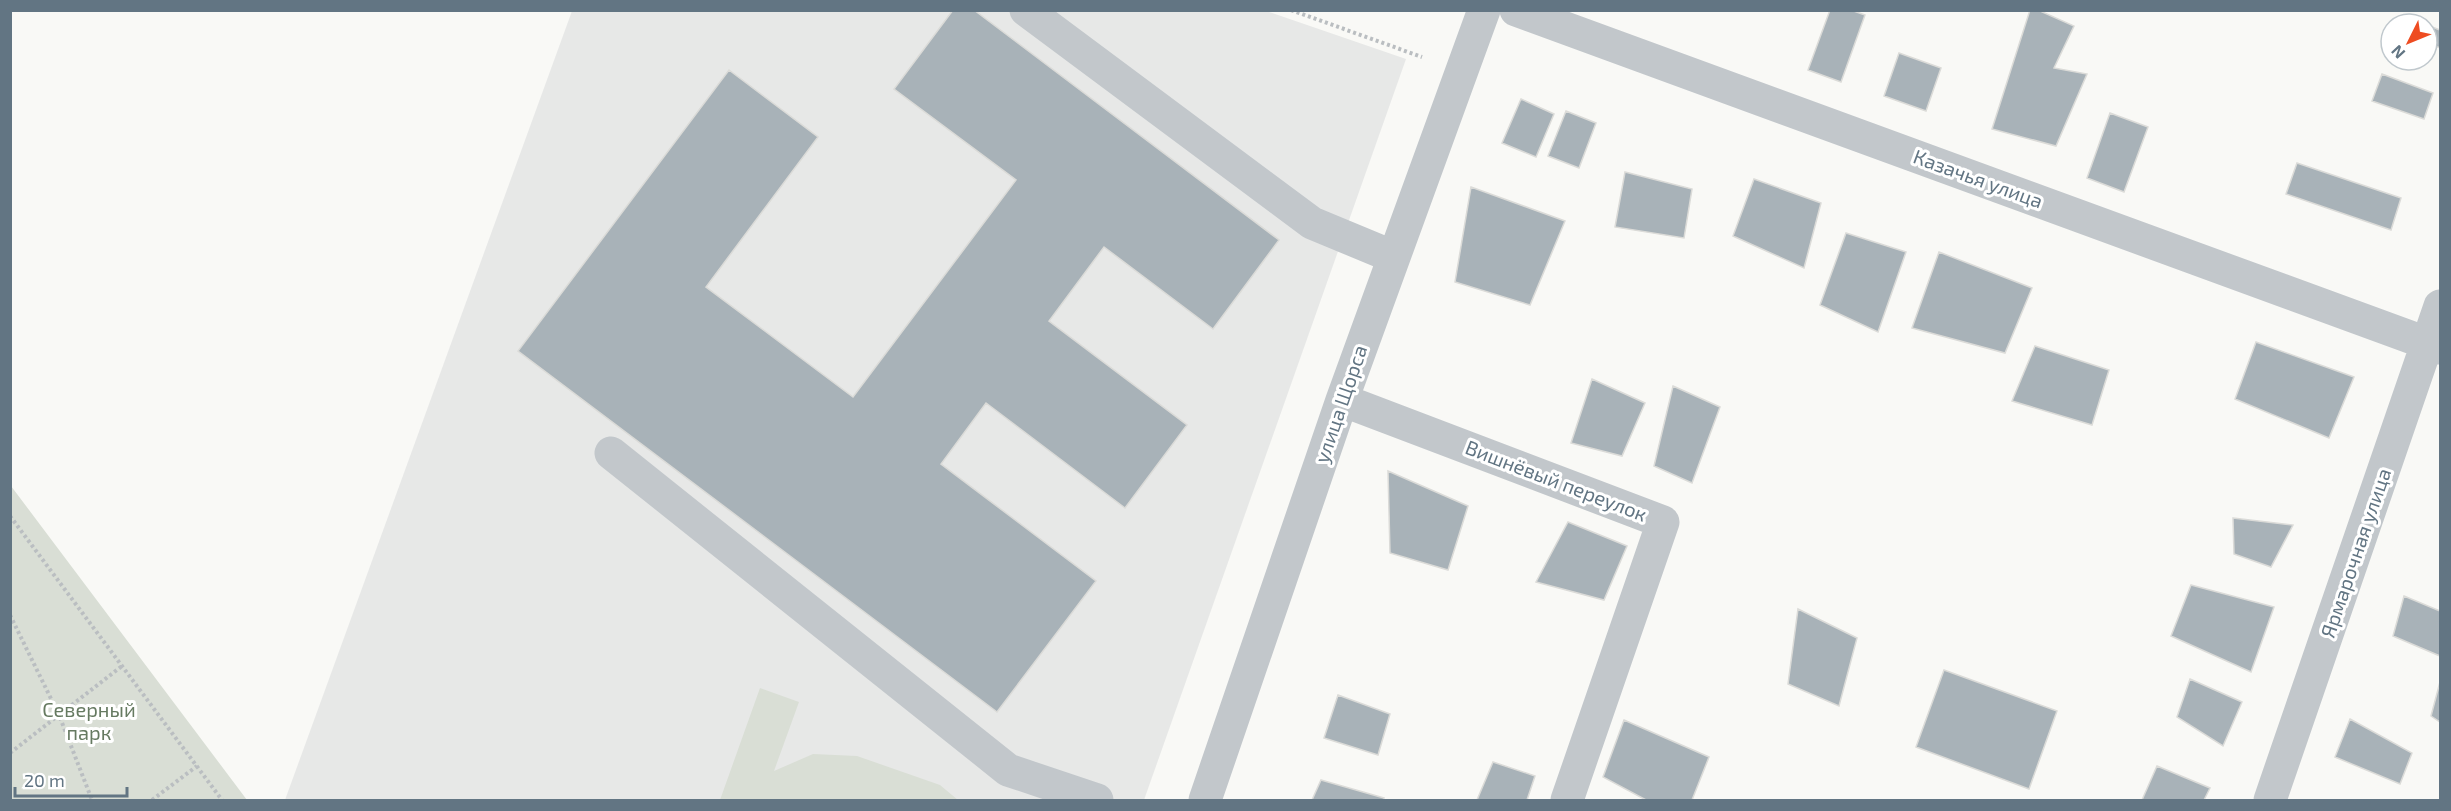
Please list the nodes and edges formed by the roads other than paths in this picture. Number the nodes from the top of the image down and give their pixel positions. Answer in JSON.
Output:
{"nodes":[{"id":1,"x":1026,"y":10,"type":"edge"},
{"id":2,"x":1484,"y":10,"type":"edge"},
{"id":3,"x":1516,"y":10,"type":"edge"},
{"id":4,"x":1394,"y":257,"type":"junction"},
{"id":5,"x":2440,"y":306,"type":"edge"},
{"id":6,"x":2434,"y":346,"type":"edge"},
{"id":7,"x":1342,"y":400,"type":"junction"},
{"id":8,"x":611,"y":453,"type":"dead end"},
{"id":9,"x":1097,"y":801,"type":"edge"},
{"id":10,"x":1205,"y":801,"type":"edge"},
{"id":11,"x":1567,"y":801,"type":"edge"},
{"id":12,"x":2270,"y":801,"type":"edge"}],
"edges":[{"from":1,"to":4,"type":"street"},
{"from":2,"to":4,"type":"street","name":"улица Щорса"},
{"from":3,"to":6,"type":"street","name":"Казачья улица"},
{"from":4,"to":7,"type":"street","name":"улица Щорса"},
{"from":5,"to":6,"type":"street","name":"Ярмарочная улица"},
{"from":6,"to":12,"type":"street","name":"Ярмарочная улица"},
{"from":7,"to":10,"type":"street","name":"улица Щорса"},
{"from":7,"to":11,"type":"street","name":"Вишнёвый переулок"},
{"from":8,"to":9,"type":"street"}]}
